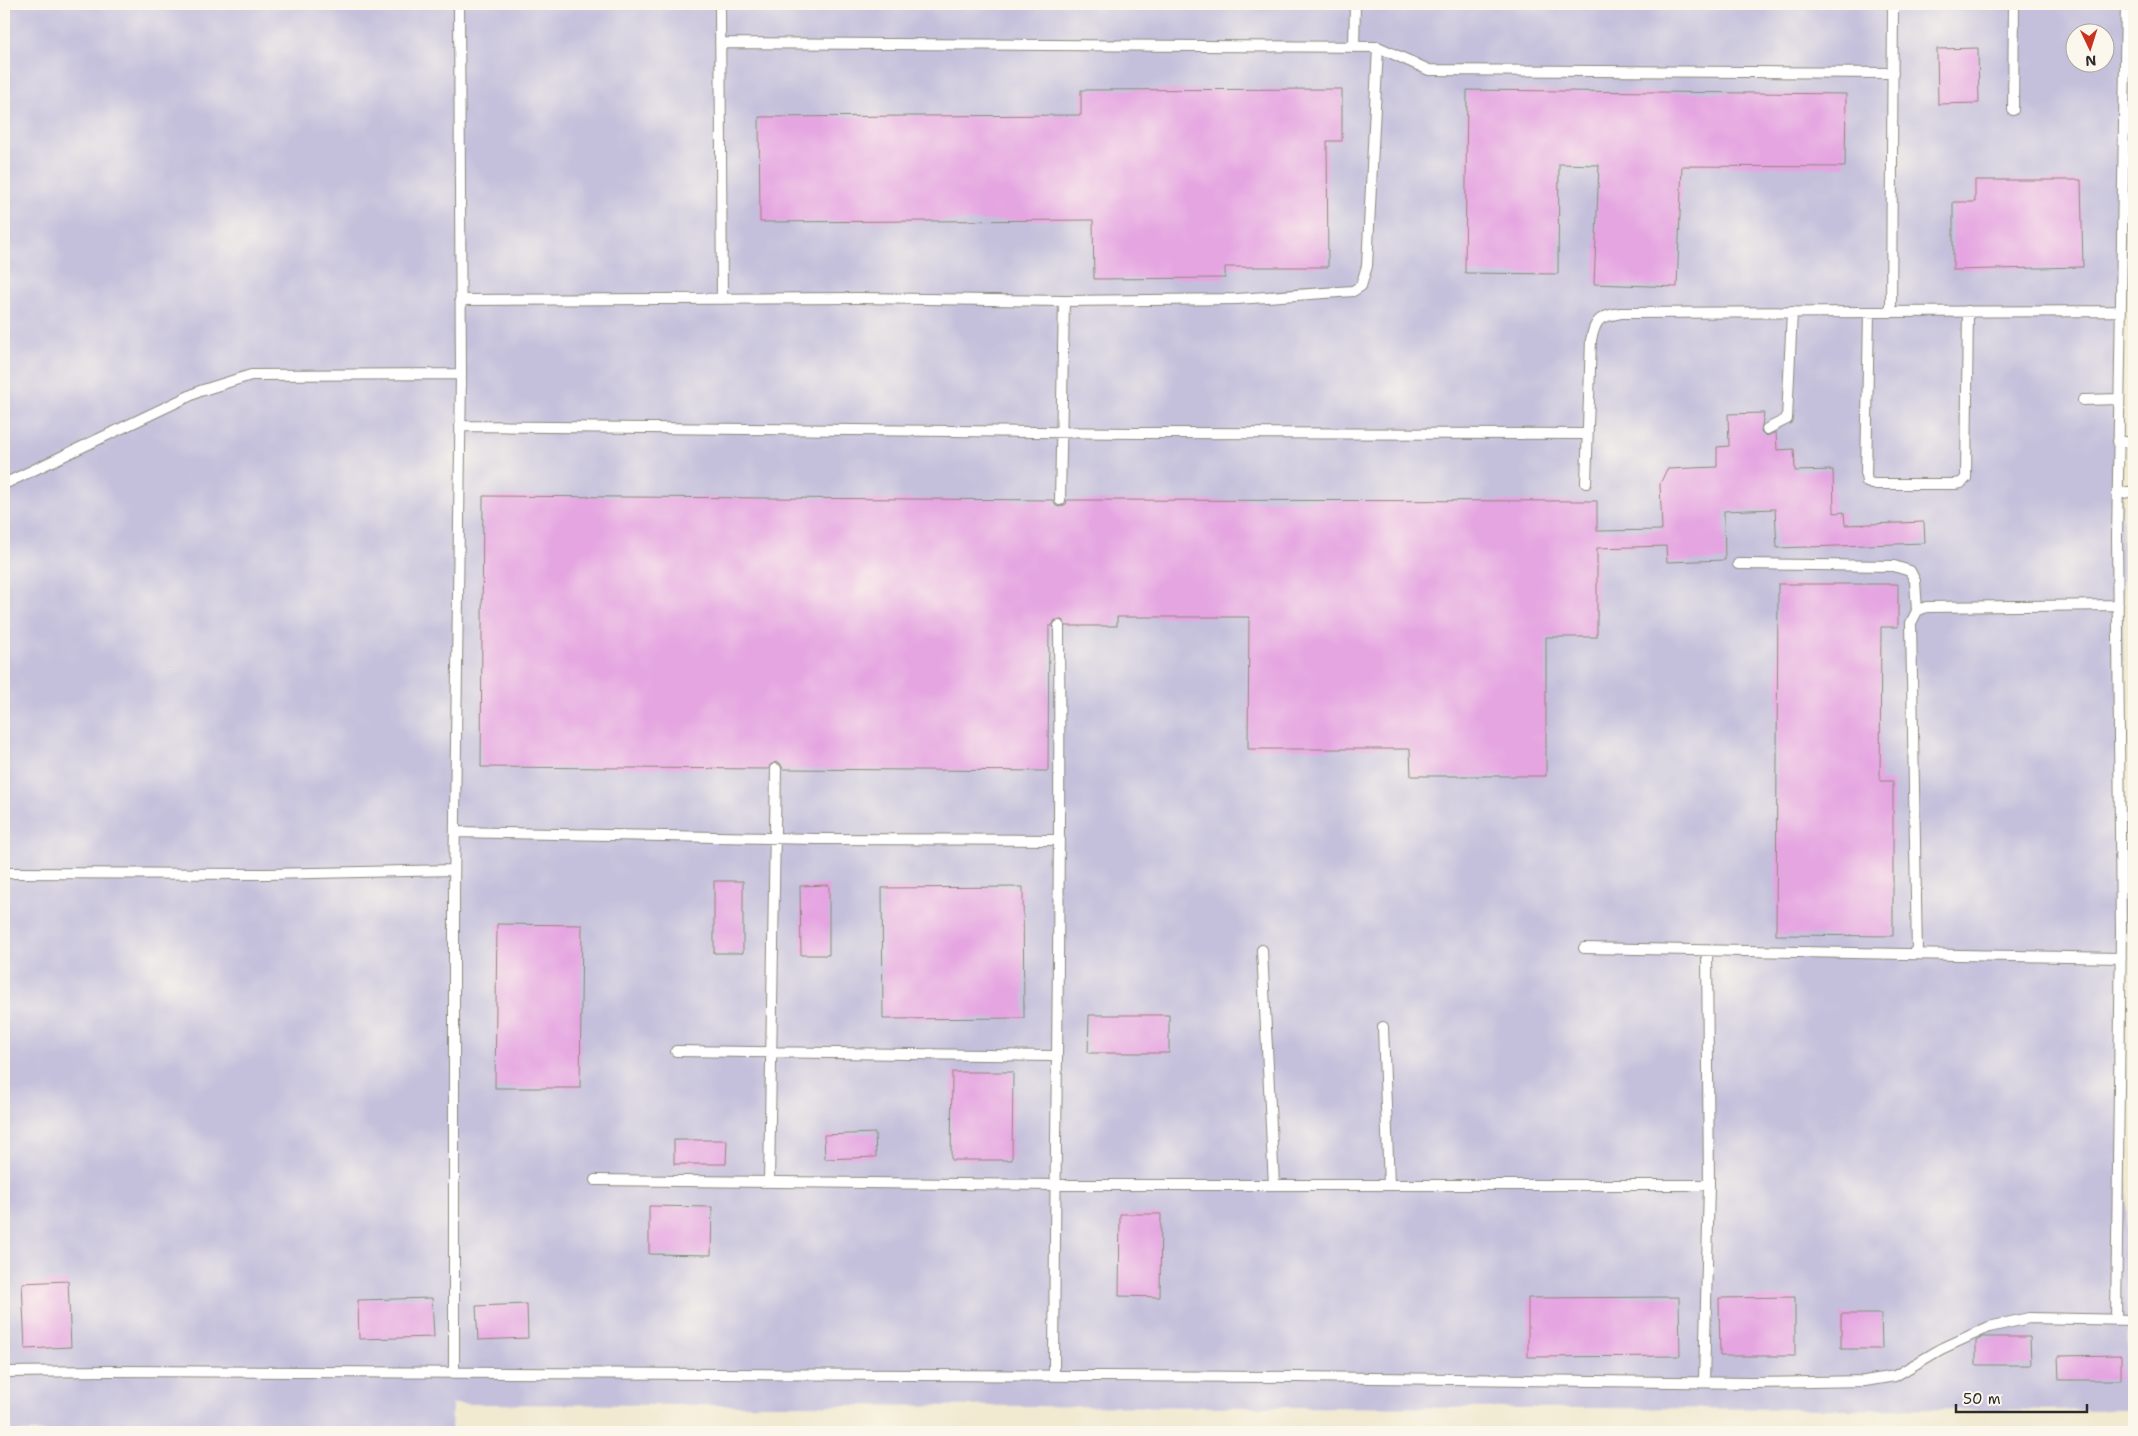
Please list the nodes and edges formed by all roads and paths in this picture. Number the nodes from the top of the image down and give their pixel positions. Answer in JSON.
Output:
{"nodes":[{"id":1,"x":459,"y":4,"type":"edge"},
{"id":2,"x":720,"y":4,"type":"edge"},
{"id":3,"x":1355,"y":4,"type":"edge"},
{"id":4,"x":1893,"y":4,"type":"edge"},
{"id":5,"x":2014,"y":4,"type":"edge"},
{"id":6,"x":2126,"y":4,"type":"edge"},
{"id":7,"x":720,"y":44,"type":"junction"},
{"id":8,"x":1354,"y":47,"type":"junction"},
{"id":9,"x":1378,"y":47,"type":"junction"},
{"id":10,"x":1893,"y":73,"type":"junction"},
{"id":11,"x":2013,"y":110,"type":"dead end"},
{"id":12,"x":722,"y":299,"type":"junction"},
{"id":13,"x":460,"y":300,"type":"junction"},
{"id":14,"x":1064,"y":301,"type":"junction"},
{"id":15,"x":2121,"y":311,"type":"junction"},
{"id":16,"x":1792,"y":312,"type":"junction"},
{"id":17,"x":1869,"y":312,"type":"junction"},
{"id":18,"x":1891,"y":312,"type":"junction"},
{"id":19,"x":1968,"y":312,"type":"junction"},
{"id":20,"x":461,"y":374,"type":"junction"},
{"id":21,"x":2119,"y":399,"type":"junction"},
{"id":22,"x":2084,"y":400,"type":"dead end"},
{"id":23,"x":460,"y":426,"type":"junction"},
{"id":24,"x":1767,"y":429,"type":"dead end"},
{"id":25,"x":1060,"y":432,"type":"junction"},
{"id":26,"x":1588,"y":434,"type":"junction"},
{"id":27,"x":2118,"y":441,"type":"junction"},
{"id":28,"x":2134,"y":443,"type":"edge"},
{"id":29,"x":1586,"y":483,"type":"dead end"},
{"id":30,"x":4,"y":484,"type":"edge"},
{"id":31,"x":2134,"y":491,"type":"edge"},
{"id":32,"x":2117,"y":494,"type":"junction"},
{"id":33,"x":1060,"y":500,"type":"dead end"},
{"id":34,"x":1738,"y":564,"type":"dead end"},
{"id":35,"x":2118,"y":605,"type":"junction"},
{"id":36,"x":1917,"y":611,"type":"junction"},
{"id":37,"x":1059,"y":626,"type":"dead end"},
{"id":38,"x":776,"y":769,"type":"dead end"},
{"id":39,"x":455,"y":832,"type":"junction"},
{"id":40,"x":775,"y":838,"type":"junction"},
{"id":41,"x":1060,"y":840,"type":"junction"},
{"id":42,"x":454,"y":870,"type":"junction"},
{"id":43,"x":4,"y":873,"type":"edge"},
{"id":44,"x":1584,"y":948,"type":"dead end"},
{"id":45,"x":1262,"y":950,"type":"dead end"},
{"id":46,"x":1707,"y":951,"type":"junction"},
{"id":47,"x":1917,"y":954,"type":"junction"},
{"id":48,"x":2121,"y":958,"type":"junction"},
{"id":49,"x":1383,"y":1028,"type":"dead end"},
{"id":50,"x":676,"y":1052,"type":"dead end"},
{"id":51,"x":771,"y":1053,"type":"junction"},
{"id":52,"x":1056,"y":1056,"type":"junction"},
{"id":53,"x":595,"y":1180,"type":"dead end"},
{"id":54,"x":769,"y":1182,"type":"junction"},
{"id":55,"x":1055,"y":1185,"type":"junction"},
{"id":56,"x":1274,"y":1185,"type":"junction"},
{"id":57,"x":1390,"y":1185,"type":"junction"},
{"id":58,"x":1709,"y":1185,"type":"junction"},
{"id":59,"x":2116,"y":1320,"type":"junction"},
{"id":60,"x":2134,"y":1320,"type":"edge"},
{"id":61,"x":4,"y":1372,"type":"edge"},
{"id":62,"x":454,"y":1372,"type":"junction"},
{"id":63,"x":1054,"y":1375,"type":"junction"},
{"id":64,"x":1704,"y":1382,"type":"junction"}],
"edges":[{"from":1,"to":13,"type":"lane"},
{"from":2,"to":7,"type":"lane"},
{"from":3,"to":8,"type":"lane"},
{"from":4,"to":10,"type":"lane"},
{"from":5,"to":11,"type":"lane"},
{"from":6,"to":15,"type":"lane"},
{"from":7,"to":8,"type":"lane"},
{"from":7,"to":12,"type":"lane"},
{"from":8,"to":9,"type":"lane"},
{"from":9,"to":10,"type":"lane"},
{"from":9,"to":14,"type":"lane"},
{"from":10,"to":18,"type":"lane"},
{"from":12,"to":13,"type":"lane"},
{"from":12,"to":14,"type":"lane"},
{"from":13,"to":20,"type":"lane"},
{"from":14,"to":25,"type":"lane"},
{"from":15,"to":19,"type":"lane"},
{"from":15,"to":21,"type":"lane"},
{"from":16,"to":17,"type":"lane"},
{"from":16,"to":24,"type":"lane"},
{"from":16,"to":26,"type":"lane"},
{"from":17,"to":18,"type":"lane"},
{"from":17,"to":19,"type":"lane"},
{"from":18,"to":19,"type":"lane"},
{"from":20,"to":23,"type":"lane"},
{"from":20,"to":30,"type":"lane"},
{"from":21,"to":22,"type":"lane"},
{"from":21,"to":27,"type":"lane"},
{"from":23,"to":25,"type":"lane"},
{"from":23,"to":39,"type":"lane"},
{"from":25,"to":26,"type":"lane"},
{"from":25,"to":33,"type":"lane"},
{"from":26,"to":29,"type":"lane"},
{"from":27,"to":28,"type":"lane"},
{"from":27,"to":32,"type":"lane"},
{"from":31,"to":32,"type":"lane"},
{"from":32,"to":35,"type":"lane"},
{"from":34,"to":36,"type":"lane"},
{"from":35,"to":36,"type":"lane"},
{"from":35,"to":48,"type":"lane"},
{"from":36,"to":47,"type":"lane"},
{"from":37,"to":41,"type":"lane"},
{"from":38,"to":40,"type":"lane"},
{"from":39,"to":40,"type":"lane"},
{"from":39,"to":42,"type":"lane"},
{"from":40,"to":41,"type":"lane"},
{"from":40,"to":51,"type":"lane"},
{"from":41,"to":52,"type":"lane"},
{"from":42,"to":43,"type":"lane"},
{"from":42,"to":62,"type":"lane"},
{"from":44,"to":46,"type":"lane"},
{"from":45,"to":56,"type":"lane"},
{"from":46,"to":47,"type":"lane"},
{"from":46,"to":58,"type":"lane"},
{"from":47,"to":48,"type":"lane"},
{"from":48,"to":59,"type":"lane"},
{"from":49,"to":57,"type":"lane"},
{"from":50,"to":51,"type":"lane"},
{"from":51,"to":52,"type":"lane"},
{"from":51,"to":54,"type":"lane"},
{"from":52,"to":55,"type":"lane"},
{"from":53,"to":54,"type":"lane"},
{"from":54,"to":55,"type":"lane"},
{"from":55,"to":56,"type":"lane"},
{"from":55,"to":63,"type":"lane"},
{"from":56,"to":57,"type":"lane"},
{"from":57,"to":58,"type":"lane"},
{"from":58,"to":64,"type":"lane"},
{"from":59,"to":60,"type":"lane"},
{"from":59,"to":64,"type":"lane"},
{"from":61,"to":62,"type":"lane"},
{"from":62,"to":63,"type":"lane"},
{"from":63,"to":64,"type":"lane"}]}
